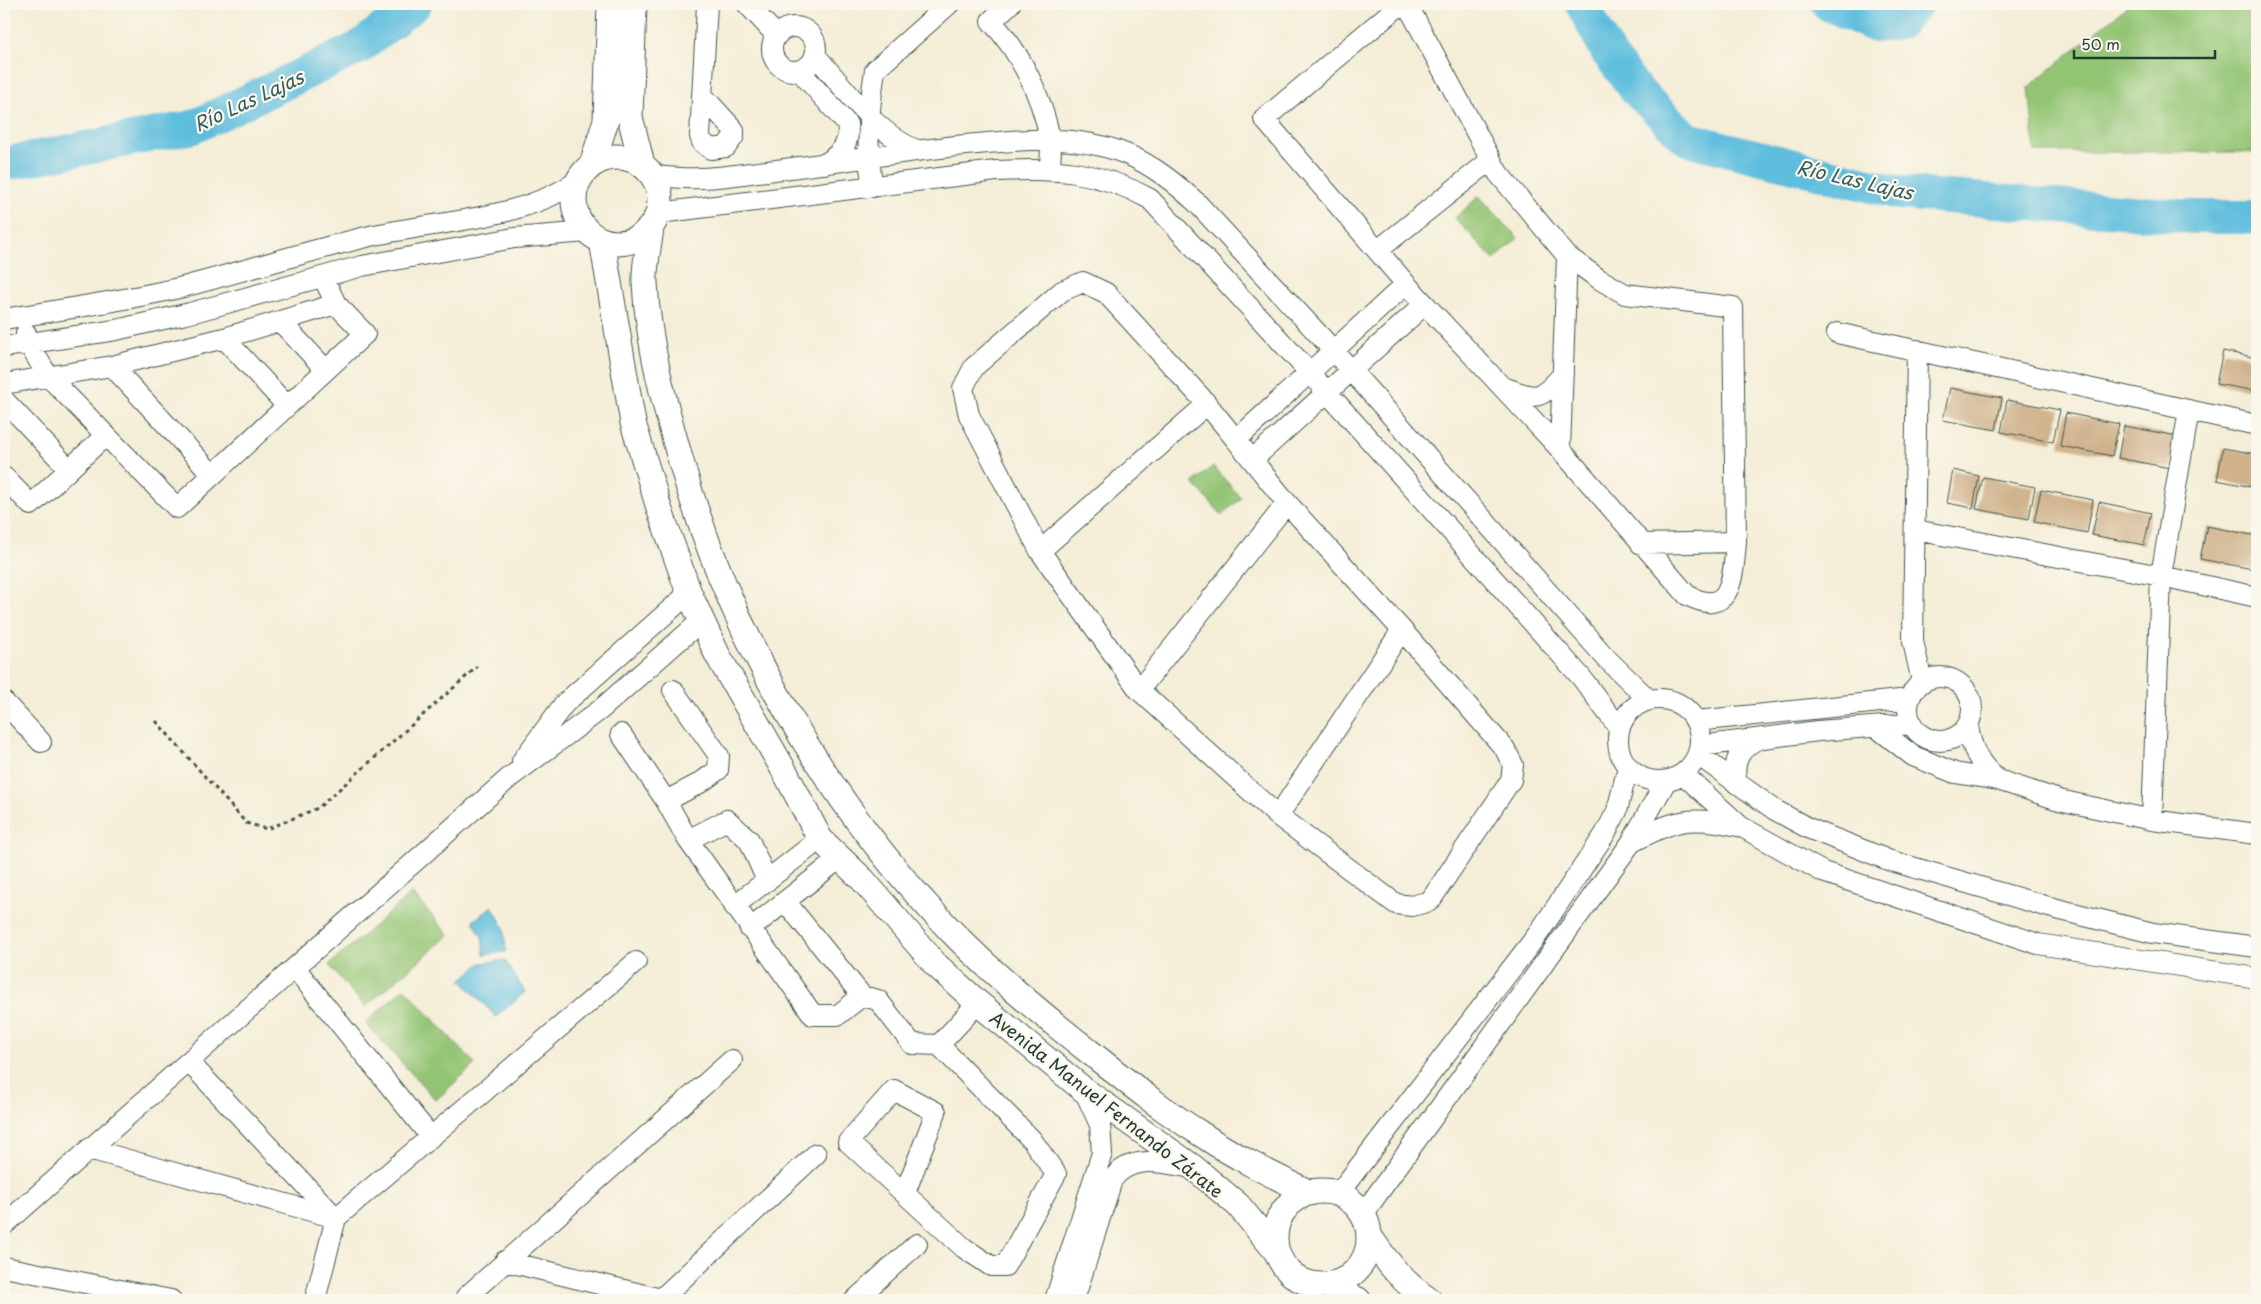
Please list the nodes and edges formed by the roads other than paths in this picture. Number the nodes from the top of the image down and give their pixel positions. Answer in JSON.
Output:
{"nodes":[{"id":1,"x":610,"y":4,"type":"edge"},
{"id":2,"x":634,"y":4,"type":"edge"},
{"id":3,"x":707,"y":4,"type":"edge"},
{"id":4,"x":747,"y":4,"type":"edge"},
{"id":5,"x":949,"y":4,"type":"edge"},
{"id":6,"x":1010,"y":4,"type":"edge"},
{"id":7,"x":1400,"y":4,"type":"edge"},
{"id":8,"x":1407,"y":4,"type":"edge"},
{"id":9,"x":776,"y":35,"type":"junction"},
{"id":10,"x":815,"y":55,"type":"junction"},
{"id":11,"x":799,"y":70,"type":"junction"},
{"id":12,"x":702,"y":95,"type":"dead end"},
{"id":13,"x":868,"y":114,"type":"junction"},
{"id":14,"x":1050,"y":139,"type":"junction"},
{"id":15,"x":917,"y":150,"type":"junction"},
{"id":16,"x":867,"y":157,"type":"junction"},
{"id":17,"x":1491,"y":160,"type":"junction"},
{"id":18,"x":825,"y":164,"type":"junction"},
{"id":19,"x":648,"y":170,"type":"junction"},
{"id":20,"x":1050,"y":170,"type":"junction"},
{"id":21,"x":586,"y":172,"type":"junction"},
{"id":22,"x":873,"y":187,"type":"junction"},
{"id":23,"x":655,"y":220,"type":"junction"},
{"id":24,"x":594,"y":236,"type":"junction"},
{"id":25,"x":1378,"y":250,"type":"junction"},
{"id":26,"x":1568,"y":256,"type":"junction"},
{"id":27,"x":323,"y":277,"type":"junction"},
{"id":28,"x":1406,"y":284,"type":"junction"},
{"id":29,"x":336,"y":304,"type":"junction"},
{"id":30,"x":1426,"y":304,"type":"junction"},
{"id":31,"x":12,"y":317,"type":"edge"},
{"id":32,"x":280,"y":321,"type":"junction"},
{"id":33,"x":1838,"y":333,"type":"dead end"},
{"id":34,"x":224,"y":338,"type":"junction"},
{"id":35,"x":28,"y":343,"type":"junction"},
{"id":36,"x":4,"y":347,"type":"edge"},
{"id":37,"x":1333,"y":350,"type":"junction"},
{"id":38,"x":1917,"y":350,"type":"junction"},
{"id":39,"x":112,"y":366,"type":"junction"},
{"id":40,"x":326,"y":370,"type":"junction"},
{"id":41,"x":1352,"y":371,"type":"junction"},
{"id":42,"x":1309,"y":372,"type":"junction"},
{"id":43,"x":1563,"y":374,"type":"junction"},
{"id":44,"x":48,"y":376,"type":"junction"},
{"id":45,"x":4,"y":384,"type":"edge"},
{"id":46,"x":1502,"y":387,"type":"junction"},
{"id":47,"x":1328,"y":392,"type":"junction"},
{"id":48,"x":4,"y":400,"type":"edge"},
{"id":49,"x":1207,"y":404,"type":"junction"},
{"id":50,"x":287,"y":406,"type":"junction"},
{"id":51,"x":2189,"y":410,"type":"junction"},
{"id":52,"x":2257,"y":425,"type":"edge"},
{"id":53,"x":106,"y":435,"type":"junction"},
{"id":54,"x":1236,"y":440,"type":"junction"},
{"id":55,"x":1560,"y":449,"type":"junction"},
{"id":56,"x":1252,"y":460,"type":"junction"},
{"id":57,"x":69,"y":470,"type":"junction"},
{"id":58,"x":213,"y":475,"type":"junction"},
{"id":59,"x":4,"y":477,"type":"edge"},
{"id":60,"x":1287,"y":503,"type":"junction"},
{"id":61,"x":1915,"y":530,"type":"junction"},
{"id":62,"x":1736,"y":542,"type":"junction"},
{"id":63,"x":1642,"y":544,"type":"junction"},
{"id":64,"x":1040,"y":551,"type":"junction"},
{"id":65,"x":2161,"y":576,"type":"junction"},
{"id":66,"x":689,"y":593,"type":"junction"},
{"id":67,"x":2257,"y":597,"type":"edge"},
{"id":68,"x":701,"y":621,"type":"junction"},
{"id":69,"x":1402,"y":630,"type":"junction"},
{"id":70,"x":1922,"y":682,"type":"junction"},
{"id":71,"x":672,"y":690,"type":"dead end"},
{"id":72,"x":1139,"y":690,"type":"junction"},
{"id":73,"x":1909,"y":699,"type":"junction"},
{"id":74,"x":1649,"y":700,"type":"junction"},
{"id":75,"x":4,"y":702,"type":"edge"},
{"id":76,"x":1791,"y":711,"type":"junction"},
{"id":77,"x":1696,"y":721,"type":"junction"},
{"id":78,"x":1968,"y":725,"type":"junction"},
{"id":79,"x":1876,"y":727,"type":"junction"},
{"id":80,"x":1619,"y":728,"type":"junction"},
{"id":81,"x":1917,"y":730,"type":"junction"},
{"id":82,"x":621,"y":734,"type":"dead end"},
{"id":83,"x":1793,"y":734,"type":"junction"},
{"id":84,"x":1759,"y":739,"type":"junction"},
{"id":85,"x":41,"y":742,"type":"dead end"},
{"id":86,"x":1699,"y":751,"type":"junction"},
{"id":87,"x":1935,"y":766,"type":"junction"},
{"id":88,"x":1628,"y":767,"type":"junction"},
{"id":89,"x":509,"y":778,"type":"junction"},
{"id":90,"x":1674,"y":778,"type":"junction"},
{"id":91,"x":1998,"y":780,"type":"junction"},
{"id":92,"x":1736,"y":784,"type":"junction"},
{"id":93,"x":666,"y":801,"type":"junction"},
{"id":94,"x":1278,"y":816,"type":"junction"},
{"id":95,"x":2152,"y":820,"type":"junction"},
{"id":96,"x":1740,"y":826,"type":"junction"},
{"id":97,"x":2257,"y":834,"type":"edge"},
{"id":98,"x":820,"y":839,"type":"junction"},
{"id":99,"x":688,"y":840,"type":"junction"},
{"id":100,"x":1630,"y":843,"type":"junction"},
{"id":101,"x":840,"y":858,"type":"junction"},
{"id":102,"x":767,"y":881,"type":"junction"},
{"id":103,"x":786,"y":901,"type":"junction"},
{"id":104,"x":734,"y":906,"type":"junction"},
{"id":105,"x":750,"y":929,"type":"junction"},
{"id":106,"x":2257,"y":947,"type":"edge"},
{"id":107,"x":636,"y":962,"type":"dead end"},
{"id":108,"x":295,"y":968,"type":"junction"},
{"id":109,"x":2257,"y":978,"type":"edge"},
{"id":110,"x":862,"y":996,"type":"junction"},
{"id":111,"x":978,"y":1003,"type":"junction"},
{"id":112,"x":939,"y":1045,"type":"junction"},
{"id":113,"x":732,"y":1060,"type":"dead end"},
{"id":114,"x":189,"y":1062,"type":"junction"},
{"id":115,"x":1084,"y":1090,"type":"junction"},
{"id":116,"x":430,"y":1136,"type":"junction"},
{"id":117,"x":89,"y":1149,"type":"junction"},
{"id":118,"x":816,"y":1154,"type":"dead end"},
{"id":119,"x":1194,"y":1168,"type":"junction"},
{"id":120,"x":1108,"y":1169,"type":"junction"},
{"id":121,"x":906,"y":1193,"type":"junction"},
{"id":122,"x":1310,"y":1193,"type":"junction"},
{"id":123,"x":1338,"y":1194,"type":"junction"},
{"id":124,"x":336,"y":1218,"type":"junction"},
{"id":125,"x":4,"y":1225,"type":"edge"},
{"id":126,"x":1367,"y":1227,"type":"junction"},
{"id":127,"x":917,"y":1244,"type":"dead end"},
{"id":128,"x":1276,"y":1251,"type":"junction"},
{"id":129,"x":505,"y":1261,"type":"junction"},
{"id":130,"x":4,"y":1268,"type":"edge"},
{"id":131,"x":1326,"y":1285,"type":"junction"},
{"id":132,"x":171,"y":1300,"type":"edge"},
{"id":133,"x":315,"y":1300,"type":"edge"},
{"id":134,"x":464,"y":1300,"type":"edge"},
{"id":135,"x":663,"y":1300,"type":"edge"},
{"id":136,"x":855,"y":1300,"type":"edge"},
{"id":137,"x":1055,"y":1300,"type":"edge"},
{"id":138,"x":1074,"y":1300,"type":"edge"},
{"id":139,"x":1358,"y":1300,"type":"edge"},
{"id":140,"x":1429,"y":1300,"type":"edge"}],
"edges":[{"from":1,"to":21,"type":"main road"},
{"from":2,"to":19,"type":"main road"},
{"from":3,"to":12,"type":"street"},
{"from":4,"to":9,"type":"street"},
{"from":5,"to":13,"type":"street"},
{"from":6,"to":14,"type":"street"},
{"from":7,"to":25,"type":"street"},
{"from":8,"to":17,"type":"street"},
{"from":9,"to":10,"type":"street"},
{"from":9,"to":11,"type":"street"},
{"from":10,"to":11,"type":"street"},
{"from":10,"to":13,"type":"street"},
{"from":11,"to":18,"type":"street"},
{"from":13,"to":15,"type":"street"},
{"from":13,"to":16,"type":"street"},
{"from":14,"to":15,"type":"street"},
{"from":14,"to":20,"type":"street"},
{"from":14,"to":37,"type":"street"},
{"from":15,"to":16,"type":"street"},
{"from":16,"to":18,"type":"street"},
{"from":16,"to":22,"type":"street"},
{"from":17,"to":25,"type":"street"},
{"from":17,"to":26,"type":"street"},
{"from":18,"to":19,"type":"street"},
{"from":19,"to":21,"type":"main road"},
{"from":19,"to":23,"type":"main road"},
{"from":20,"to":22,"type":"street"},
{"from":20,"to":42,"type":"street"},
{"from":21,"to":24,"type":"main road"},
{"from":21,"to":31,"type":"street"},
{"from":22,"to":23,"type":"street"},
{"from":23,"to":24,"type":"main road"},
{"from":23,"to":122,"type":"main road","name":"Avenida Manuel Fernando Zárate"},
{"from":24,"to":27,"type":"street"},
{"from":24,"to":66,"type":"main road","name":"Avenida Manuel Fernando Zárate"},
{"from":25,"to":28,"type":"street"},
{"from":26,"to":43,"type":"street"},
{"from":26,"to":62,"type":"street"},
{"from":27,"to":29,"type":"street"},
{"from":27,"to":35,"type":"street"},
{"from":28,"to":30,"type":"street"},
{"from":28,"to":37,"type":"street"},
{"from":29,"to":32,"type":"street"},
{"from":29,"to":40,"type":"street"},
{"from":30,"to":41,"type":"street"},
{"from":30,"to":46,"type":"street"},
{"from":31,"to":35,"type":"street"},
{"from":32,"to":34,"type":"street"},
{"from":32,"to":40,"type":"street"},
{"from":33,"to":38,"type":"street"},
{"from":34,"to":39,"type":"street"},
{"from":34,"to":50,"type":"street"},
{"from":35,"to":36,"type":"street"},
{"from":35,"to":44,"type":"street"},
{"from":37,"to":41,"type":"street"},
{"from":37,"to":42,"type":"street"},
{"from":38,"to":51,"type":"street"},
{"from":38,"to":61,"type":"street"},
{"from":39,"to":44,"type":"street"},
{"from":39,"to":58,"type":"street"},
{"from":40,"to":50,"type":"street"},
{"from":41,"to":47,"type":"street"},
{"from":41,"to":74,"type":"street"},
{"from":42,"to":47,"type":"street"},
{"from":42,"to":54,"type":"street"},
{"from":43,"to":46,"type":"street"},
{"from":43,"to":55,"type":"street"},
{"from":44,"to":45,"type":"street"},
{"from":44,"to":53,"type":"street"},
{"from":46,"to":55,"type":"street"},
{"from":47,"to":56,"type":"street"},
{"from":47,"to":80,"type":"street"},
{"from":48,"to":57,"type":"street"},
{"from":49,"to":54,"type":"street"},
{"from":49,"to":64,"type":"street"},
{"from":49,"to":64,"type":"street"},
{"from":50,"to":58,"type":"street"},
{"from":51,"to":52,"type":"street"},
{"from":51,"to":65,"type":"street"},
{"from":53,"to":57,"type":"street"},
{"from":53,"to":58,"type":"street"},
{"from":54,"to":56,"type":"street"},
{"from":55,"to":63,"type":"street"},
{"from":56,"to":60,"type":"street"},
{"from":57,"to":59,"type":"street"},
{"from":60,"to":69,"type":"street"},
{"from":60,"to":72,"type":"street"},
{"from":61,"to":65,"type":"street"},
{"from":61,"to":70,"type":"street"},
{"from":62,"to":63,"type":"street"},
{"from":62,"to":63,"type":"street"},
{"from":64,"to":72,"type":"street"},
{"from":65,"to":67,"type":"street"},
{"from":65,"to":95,"type":"street"},
{"from":66,"to":68,"type":"main road","name":"Avenida Manuel Fernando Zárate"},
{"from":66,"to":89,"type":"street"},
{"from":68,"to":89,"type":"street"},
{"from":68,"to":98,"type":"main road","name":"Avenida Manuel Fernando Zárate"},
{"from":69,"to":94,"type":"street"},
{"from":69,"to":94,"type":"street"},
{"from":70,"to":73,"type":"street"},
{"from":70,"to":78,"type":"street"},
{"from":71,"to":93,"type":"street"},
{"from":72,"to":94,"type":"street"},
{"from":73,"to":76,"type":"street"},
{"from":73,"to":81,"type":"street"},
{"from":74,"to":77,"type":"street"},
{"from":74,"to":80,"type":"street"},
{"from":75,"to":85,"type":"street"},
{"from":76,"to":77,"type":"street"},
{"from":76,"to":83,"type":"street"},
{"from":77,"to":86,"type":"street"},
{"from":78,"to":81,"type":"street"},
{"from":78,"to":91,"type":"street"},
{"from":79,"to":81,"type":"street"},
{"from":79,"to":83,"type":"street"},
{"from":79,"to":87,"type":"street"},
{"from":80,"to":88,"type":"street"},
{"from":81,"to":87,"type":"street"},
{"from":82,"to":93,"type":"street"},
{"from":83,"to":84,"type":"street"},
{"from":84,"to":86,"type":"street"},
{"from":84,"to":92,"type":"street"},
{"from":86,"to":90,"type":"street"},
{"from":86,"to":92,"type":"street"},
{"from":87,"to":91,"type":"street"},
{"from":88,"to":90,"type":"street"},
{"from":88,"to":123,"type":"street"},
{"from":89,"to":108,"type":"street"},
{"from":90,"to":96,"type":"street"},
{"from":90,"to":100,"type":"street"},
{"from":91,"to":95,"type":"street"},
{"from":92,"to":106,"type":"street"},
{"from":93,"to":99,"type":"street"},
{"from":95,"to":97,"type":"street"},
{"from":96,"to":100,"type":"street"},
{"from":96,"to":109,"type":"street"},
{"from":98,"to":101,"type":"main road","name":"Avenida Manuel Fernando Zárate"},
{"from":98,"to":102,"type":"street"},
{"from":99,"to":102,"type":"street"},
{"from":99,"to":104,"type":"street"},
{"from":100,"to":126,"type":"street"},
{"from":101,"to":103,"type":"street"},
{"from":101,"to":111,"type":"main road","name":"Avenida Manuel Fernando Zárate"},
{"from":102,"to":104,"type":"street"},
{"from":103,"to":105,"type":"street"},
{"from":103,"to":110,"type":"street"},
{"from":104,"to":105,"type":"street"},
{"from":105,"to":110,"type":"street"},
{"from":107,"to":116,"type":"street"},
{"from":108,"to":114,"type":"street"},
{"from":108,"to":116,"type":"street"},
{"from":110,"to":112,"type":"street"},
{"from":111,"to":112,"type":"street"},
{"from":111,"to":115,"type":"main road","name":"Avenida Manuel Fernando Zárate"},
{"from":112,"to":121,"type":"street"},
{"from":113,"to":129,"type":"street"},
{"from":114,"to":117,"type":"street"},
{"from":114,"to":124,"type":"street"},
{"from":115,"to":119,"type":"main road","name":"Avenida Manuel Fernando Zárate"},
{"from":115,"to":120,"type":"street"},
{"from":116,"to":124,"type":"street"},
{"from":117,"to":124,"type":"street"},
{"from":117,"to":125,"type":"street"},
{"from":118,"to":135,"type":"street"},
{"from":119,"to":120,"type":"street"},
{"from":119,"to":128,"type":"main road","name":"Avenida Manuel Fernando Zárate"},
{"from":120,"to":137,"type":"street"},
{"from":120,"to":138,"type":"street"},
{"from":121,"to":121,"type":"street"},
{"from":122,"to":123,"type":"main road"},
{"from":122,"to":128,"type":"main road"},
{"from":123,"to":126,"type":"main road"},
{"from":124,"to":133,"type":"street"},
{"from":126,"to":131,"type":"main road"},
{"from":126,"to":140,"type":"main road"},
{"from":127,"to":136,"type":"street"},
{"from":128,"to":131,"type":"main road"},
{"from":129,"to":134,"type":"street"},
{"from":129,"to":135,"type":"street"},
{"from":130,"to":132,"type":"street"},
{"from":131,"to":139,"type":"main road"}]}
